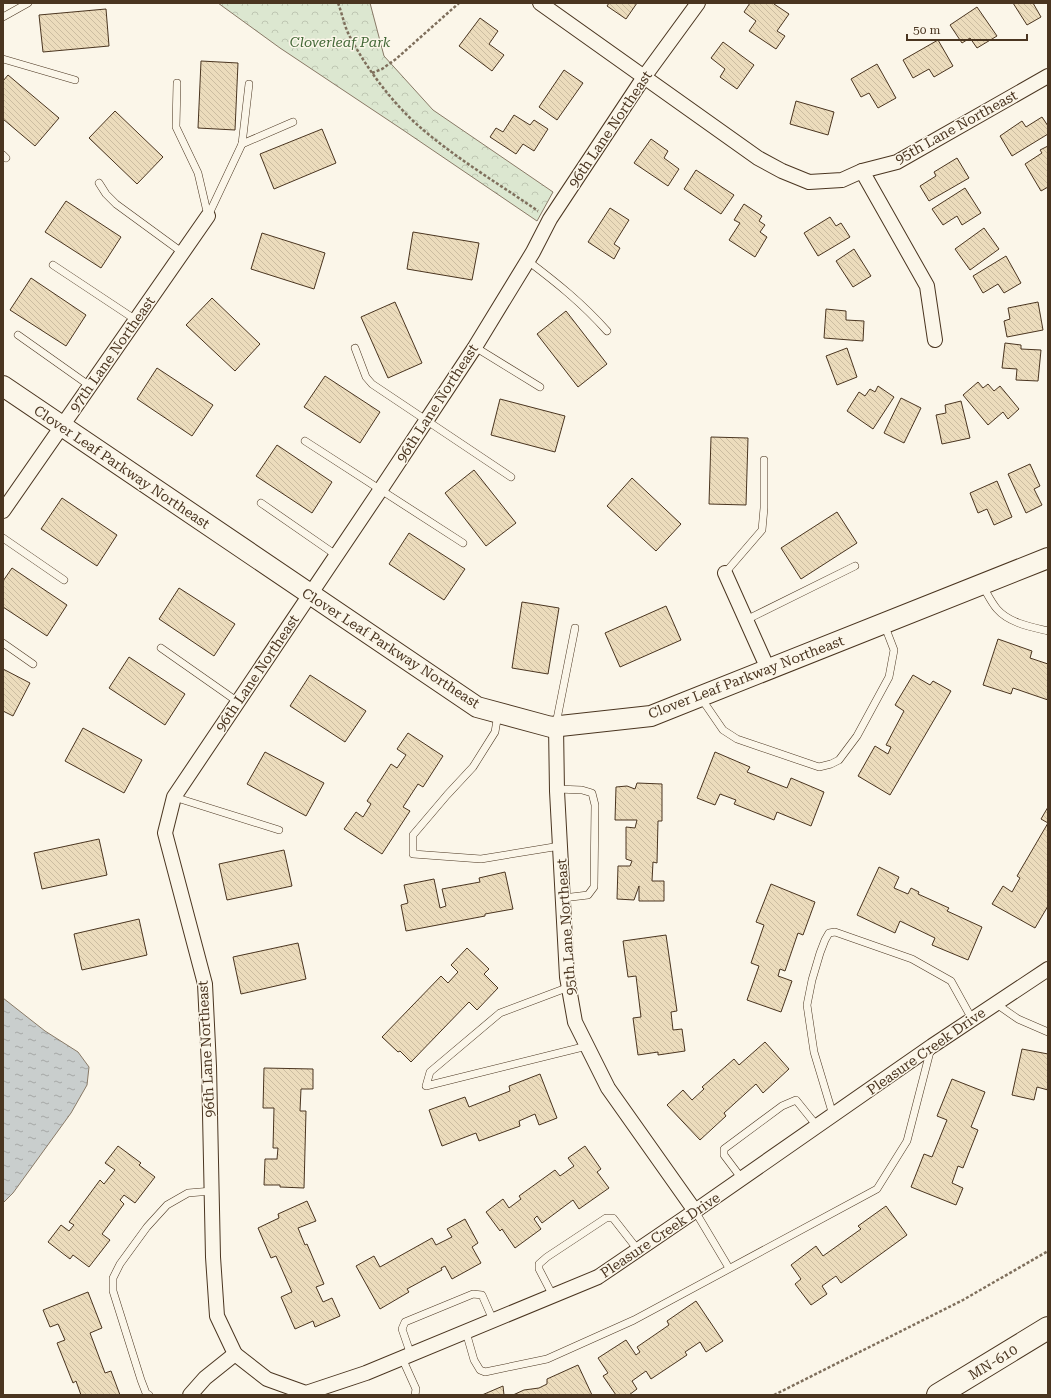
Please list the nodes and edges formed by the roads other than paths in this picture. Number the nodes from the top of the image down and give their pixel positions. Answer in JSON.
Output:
{"nodes":[{"id":1,"x":28,"y":3,"type":"edge"},
{"id":2,"x":540,"y":3,"type":"edge"},
{"id":3,"x":698,"y":3,"type":"edge"},
{"id":4,"x":3,"y":17,"type":"edge"},
{"id":5,"x":3,"y":59,"type":"edge"},
{"id":6,"x":1048,"y":76,"type":"edge"},
{"id":7,"x":644,"y":77,"type":"junction"},
{"id":8,"x":75,"y":80,"type":"dead end"},
{"id":9,"x":177,"y":83,"type":"dead end"},
{"id":10,"x":249,"y":84,"type":"dead end"},
{"id":11,"x":293,"y":122,"type":"dead end"},
{"id":12,"x":242,"y":144,"type":"junction"},
{"id":13,"x":862,"y":170,"type":"junction"},
{"id":14,"x":99,"y":183,"type":"dead end"},
{"id":15,"x":208,"y":216,"type":"junction"},
{"id":16,"x":183,"y":253,"type":"junction"},
{"id":17,"x":528,"y":261,"type":"junction"},
{"id":18,"x":53,"y":266,"type":"dead end"},
{"id":19,"x":136,"y":320,"type":"junction"},
{"id":20,"x":607,"y":331,"type":"dead end"},
{"id":21,"x":18,"y":335,"type":"dead end"},
{"id":22,"x":935,"y":340,"type":"dead end"},
{"id":23,"x":474,"y":347,"type":"junction"},
{"id":24,"x":355,"y":348,"type":"dead end"},
{"id":25,"x":3,"y":386,"type":"edge"},
{"id":26,"x":90,"y":386,"type":"junction"},
{"id":27,"x":540,"y":387,"type":"dead end"},
{"id":28,"x":426,"y":420,"type":"junction"},
{"id":29,"x":62,"y":426,"type":"junction"},
{"id":30,"x":305,"y":441,"type":"dead end"},
{"id":31,"x":764,"y":460,"type":"dead end"},
{"id":32,"x":511,"y":477,"type":"dead end"},
{"id":33,"x":381,"y":489,"type":"junction"},
{"id":34,"x":261,"y":503,"type":"dead end"},
{"id":35,"x":3,"y":511,"type":"edge"},
{"id":36,"x":3,"y":538,"type":"edge"},
{"id":37,"x":463,"y":543,"type":"dead end"},
{"id":38,"x":336,"y":555,"type":"junction"},
{"id":39,"x":1048,"y":558,"type":"edge"},
{"id":40,"x":855,"y":566,"type":"dead end"},
{"id":41,"x":725,"y":573,"type":"joint"},
{"id":42,"x":64,"y":580,"type":"dead end"},
{"id":43,"x":982,"y":585,"type":"junction"},
{"id":44,"x":310,"y":594,"type":"junction"},
{"id":45,"x":746,"y":620,"type":"junction"},
{"id":46,"x":883,"y":623,"type":"junction"},
{"id":47,"x":574,"y":628,"type":"dead end"},
{"id":48,"x":1048,"y":631,"type":"edge"},
{"id":49,"x":3,"y":643,"type":"edge"},
{"id":50,"x":161,"y":648,"type":"dead end"},
{"id":51,"x":33,"y":664,"type":"dead end"},
{"id":52,"x":768,"y":669,"type":"junction"},
{"id":53,"x":700,"y":696,"type":"junction"},
{"id":54,"x":238,"y":702,"type":"junction"},
{"id":55,"x":498,"y":712,"type":"junction"},
{"id":56,"x":556,"y":726,"type":"junction"},
{"id":57,"x":557,"y":789,"type":"junction"},
{"id":58,"x":174,"y":797,"type":"junction"},
{"id":59,"x":279,"y":830,"type":"dead end"},
{"id":60,"x":560,"y":846,"type":"junction"},
{"id":61,"x":563,"y":898,"type":"junction"},
{"id":62,"x":1048,"y":969,"type":"edge"},
{"id":63,"x":569,"y":987,"type":"junction"},
{"id":64,"x":995,"y":1003,"type":"junction"},
{"id":65,"x":972,"y":1019,"type":"junction"},
{"id":66,"x":1048,"y":1032,"type":"edge"},
{"id":67,"x":587,"y":1046,"type":"junction"},
{"id":68,"x":932,"y":1046,"type":"junction"},
{"id":69,"x":833,"y":1116,"type":"junction"},
{"id":70,"x":817,"y":1126,"type":"junction"},
{"id":71,"x":742,"y":1178,"type":"junction"},
{"id":72,"x":212,"y":1192,"type":"junction"},
{"id":73,"x":695,"y":1211,"type":"junction"},
{"id":74,"x":638,"y":1250,"type":"junction"},
{"id":75,"x":729,"y":1268,"type":"junction"},
{"id":76,"x":553,"y":1296,"type":"junction"},
{"id":77,"x":493,"y":1320,"type":"junction"},
{"id":78,"x":1048,"y":1328,"type":"edge"},
{"id":79,"x":466,"y":1332,"type":"junction"},
{"id":80,"x":235,"y":1354,"type":"junction"},
{"id":81,"x":406,"y":1356,"type":"junction"},
{"id":82,"x":149,"y":1395,"type":"edge"},
{"id":83,"x":190,"y":1395,"type":"edge"},
{"id":84,"x":415,"y":1395,"type":"edge"},
{"id":85,"x":938,"y":1395,"type":"edge"}],
"edges":[{"from":1,"to":4,"type":"lane"},
{"from":2,"to":7,"type":"street","name":"95th Lane Northeast"},
{"from":3,"to":7,"type":"street","name":"96th Lane Northeast"},
{"from":5,"to":8,"type":"lane"},
{"from":6,"to":13,"type":"street","name":"95th Lane Northeast"},
{"from":7,"to":13,"type":"street","name":"95th Lane Northeast"},
{"from":7,"to":17,"type":"street","name":"96th Lane Northeast"},
{"from":9,"to":15,"type":"lane"},
{"from":10,"to":12,"type":"lane"},
{"from":11,"to":12,"type":"lane"},
{"from":12,"to":15,"type":"lane"},
{"from":13,"to":22,"type":"street"},
{"from":14,"to":16,"type":"lane"},
{"from":15,"to":16,"type":"street","name":"97th Lane Northeast"},
{"from":16,"to":19,"type":"street","name":"97th Lane Northeast"},
{"from":17,"to":20,"type":"lane"},
{"from":17,"to":23,"type":"street","name":"96th Lane Northeast"},
{"from":18,"to":19,"type":"lane"},
{"from":19,"to":26,"type":"street","name":"97th Lane Northeast"},
{"from":21,"to":26,"type":"lane"},
{"from":23,"to":27,"type":"lane"},
{"from":23,"to":28,"type":"street","name":"96th Lane Northeast"},
{"from":24,"to":28,"type":"lane"},
{"from":25,"to":29,"type":"street","name":"Clover Leaf Parkway Northeast"},
{"from":26,"to":29,"type":"street","name":"97th Lane Northeast"},
{"from":28,"to":32,"type":"lane"},
{"from":28,"to":33,"type":"street","name":"96th Lane Northeast"},
{"from":29,"to":35,"type":"street","name":"97th Lane Northeast"},
{"from":29,"to":44,"type":"street","name":"Clover Leaf Parkway Northeast"},
{"from":30,"to":33,"type":"lane"},
{"from":31,"to":41,"type":"lane"},
{"from":33,"to":37,"type":"lane"},
{"from":33,"to":38,"type":"street","name":"96th Lane Northeast"},
{"from":34,"to":38,"type":"lane"},
{"from":36,"to":42,"type":"lane"},
{"from":38,"to":44,"type":"street","name":"96th Lane Northeast"},
{"from":39,"to":43,"type":"street","name":"Clover Leaf Parkway Northeast"},
{"from":40,"to":45,"type":"lane"},
{"from":41,"to":45,"type":"street"},
{"from":43,"to":46,"type":"street","name":"Clover Leaf Parkway Northeast"},
{"from":43,"to":48,"type":"lane"},
{"from":44,"to":54,"type":"street","name":"96th Lane Northeast"},
{"from":44,"to":55,"type":"street","name":"Clover Leaf Parkway Northeast"},
{"from":45,"to":52,"type":"street"},
{"from":46,"to":52,"type":"street","name":"Clover Leaf Parkway Northeast"},
{"from":46,"to":53,"type":"lane"},
{"from":47,"to":56,"type":"lane"},
{"from":49,"to":51,"type":"lane"},
{"from":50,"to":54,"type":"lane"},
{"from":52,"to":53,"type":"street","name":"Clover Leaf Parkway Northeast"},
{"from":53,"to":56,"type":"street","name":"Clover Leaf Parkway Northeast"},
{"from":54,"to":58,"type":"street","name":"96th Lane Northeast"},
{"from":55,"to":56,"type":"street","name":"Clover Leaf Parkway Northeast"},
{"from":55,"to":60,"type":"lane"},
{"from":56,"to":57,"type":"street","name":"95th Lane Northeast"},
{"from":57,"to":60,"type":"street","name":"95th Lane Northeast"},
{"from":57,"to":61,"type":"lane"},
{"from":58,"to":59,"type":"lane"},
{"from":58,"to":72,"type":"street","name":"96th Lane Northeast"},
{"from":60,"to":61,"type":"street","name":"95th Lane Northeast"},
{"from":61,"to":63,"type":"street","name":"95th Lane Northeast"},
{"from":62,"to":64,"type":"street","name":"Pleasure Creek Drive"},
{"from":63,"to":67,"type":"street","name":"95th Lane Northeast"},
{"from":63,"to":67,"type":"lane"},
{"from":64,"to":65,"type":"street","name":"Pleasure Creek Drive"},
{"from":64,"to":66,"type":"lane"},
{"from":65,"to":68,"type":"street","name":"Pleasure Creek Drive"},
{"from":65,"to":69,"type":"lane"},
{"from":67,"to":73,"type":"street","name":"95th Lane Northeast"},
{"from":68,"to":69,"type":"street","name":"Pleasure Creek Drive"},
{"from":68,"to":75,"type":"lane"},
{"from":69,"to":70,"type":"street","name":"Pleasure Creek Drive"},
{"from":70,"to":71,"type":"street","name":"Pleasure Creek Drive"},
{"from":70,"to":71,"type":"lane"},
{"from":71,"to":73,"type":"street","name":"Pleasure Creek Drive"},
{"from":72,"to":80,"type":"street","name":"96th Lane Northeast"},
{"from":72,"to":82,"type":"lane"},
{"from":73,"to":74,"type":"street","name":"Pleasure Creek Drive"},
{"from":73,"to":75,"type":"lane"},
{"from":74,"to":76,"type":"street","name":"Pleasure Creek Drive"},
{"from":74,"to":76,"type":"lane"},
{"from":75,"to":79,"type":"lane"},
{"from":76,"to":77,"type":"street","name":"Pleasure Creek Drive"},
{"from":77,"to":79,"type":"street","name":"Pleasure Creek Drive"},
{"from":77,"to":81,"type":"lane"},
{"from":78,"to":85,"type":"highway","name":"MN-610"},
{"from":79,"to":81,"type":"street","name":"Pleasure Creek Drive"},
{"from":80,"to":81,"type":"street","name":"Pleasure Creek Drive"},
{"from":80,"to":83,"type":"street"},
{"from":81,"to":84,"type":"lane"}]}
